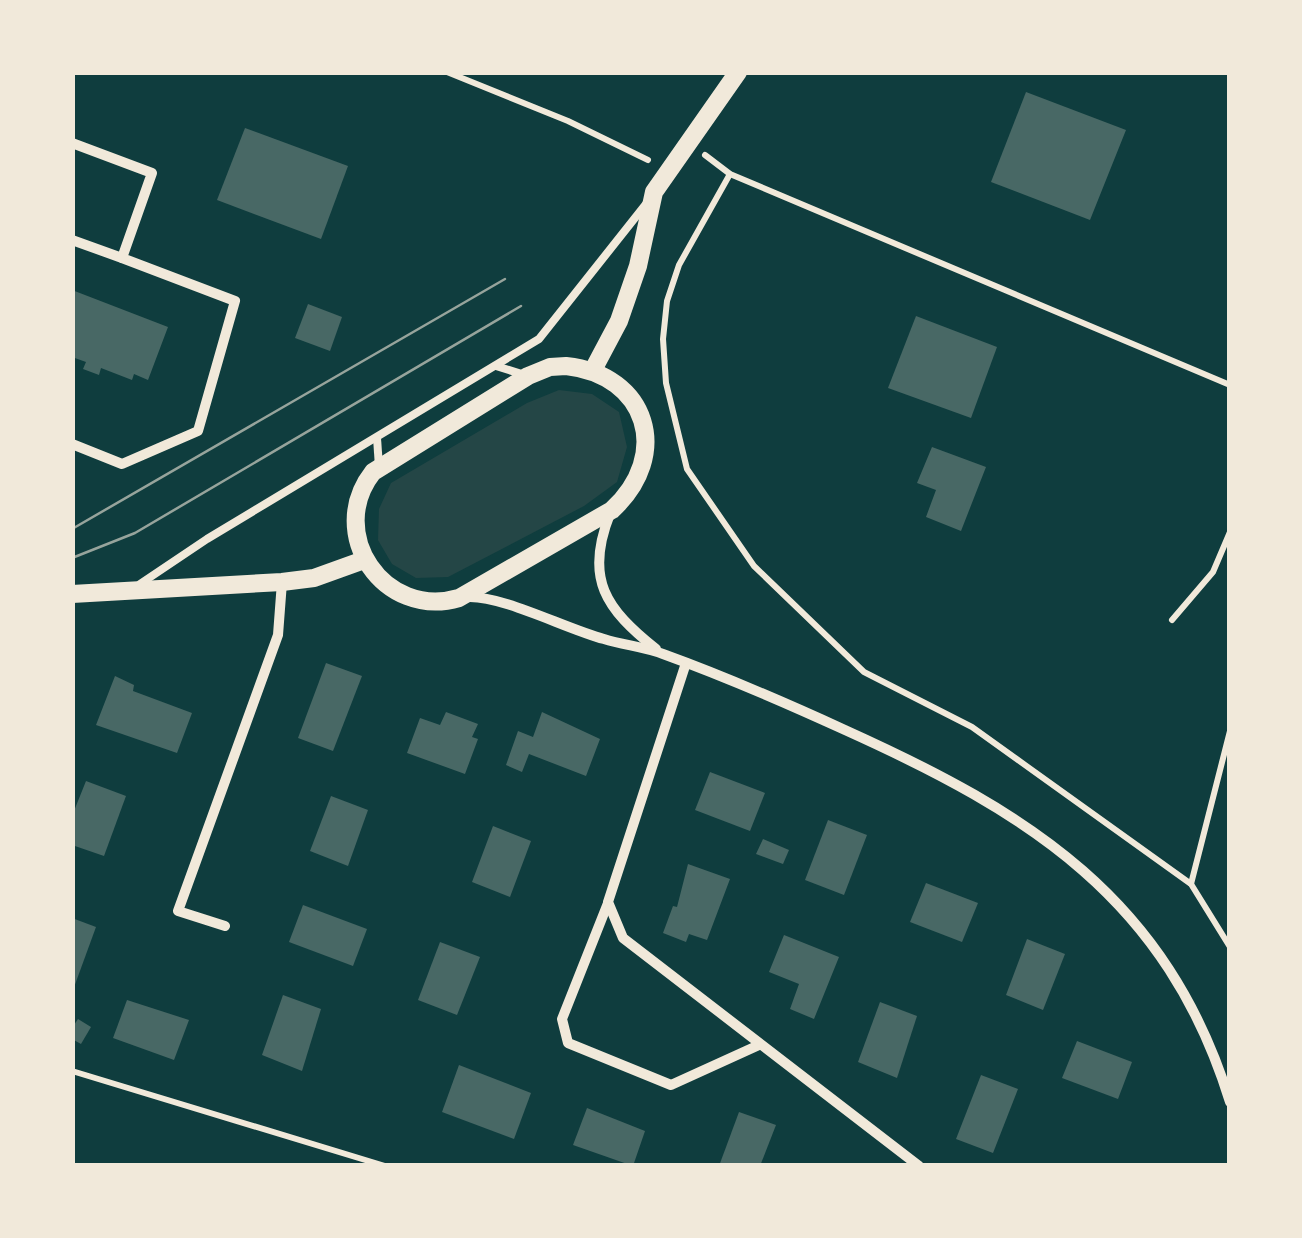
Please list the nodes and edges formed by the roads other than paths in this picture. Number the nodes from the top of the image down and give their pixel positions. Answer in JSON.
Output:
{"nodes":[{"id":1,"x":738,"y":72,"type":"edge"},
{"id":2,"x":72,"y":143,"type":"edge"},
{"id":3,"x":654,"y":192,"type":"junction"},
{"id":4,"x":72,"y":240,"type":"edge"},
{"id":5,"x":122,"y":258,"type":"junction"},
{"id":6,"x":496,"y":366,"type":"junction"},
{"id":7,"x":593,"y":370,"type":"junction"},
{"id":8,"x":528,"y":376,"type":"junction"},
{"id":9,"x":377,"y":438,"type":"junction"},
{"id":10,"x":72,"y":444,"type":"edge"},
{"id":11,"x":379,"y":467,"type":"junction"},
{"id":12,"x":612,"y":510,"type":"junction"},
{"id":13,"x":364,"y":560,"type":"junction"},
{"id":14,"x":282,"y":582,"type":"junction"},
{"id":15,"x":134,"y":589,"type":"junction"},
{"id":16,"x":72,"y":594,"type":"edge"},
{"id":17,"x":459,"y":598,"type":"junction"},
{"id":18,"x":660,"y":653,"type":"junction"},
{"id":19,"x":686,"y":664,"type":"junction"},
{"id":20,"x":608,"y":902,"type":"junction"},
{"id":21,"x":224,"y":926,"type":"dead end"},
{"id":22,"x":760,"y":1045,"type":"junction"},
{"id":23,"x":1230,"y":1102,"type":"edge"},
{"id":24,"x":918,"y":1166,"type":"edge"}],
"edges":[{"from":1,"to":3,"type":"street"},
{"from":2,"to":5,"type":"street"},
{"from":3,"to":6,"type":"lane"},
{"from":3,"to":7,"type":"street"},
{"from":4,"to":5,"type":"street"},
{"from":5,"to":10,"type":"street"},
{"from":6,"to":8,"type":"lane"},
{"from":6,"to":9,"type":"lane"},
{"from":7,"to":8,"type":"street"},
{"from":7,"to":12,"type":"street"},
{"from":8,"to":11,"type":"street"},
{"from":9,"to":11,"type":"lane"},
{"from":9,"to":15,"type":"lane"},
{"from":11,"to":13,"type":"street"},
{"from":12,"to":17,"type":"street"},
{"from":12,"to":18,"type":"street"},
{"from":13,"to":14,"type":"street"},
{"from":13,"to":17,"type":"street"},
{"from":14,"to":15,"type":"street"},
{"from":14,"to":21,"type":"street"},
{"from":15,"to":16,"type":"street"},
{"from":17,"to":18,"type":"street"},
{"from":18,"to":19,"type":"street"},
{"from":19,"to":20,"type":"street"},
{"from":19,"to":23,"type":"street"},
{"from":20,"to":22,"type":"street"},
{"from":20,"to":22,"type":"street"},
{"from":22,"to":24,"type":"street"}]}
